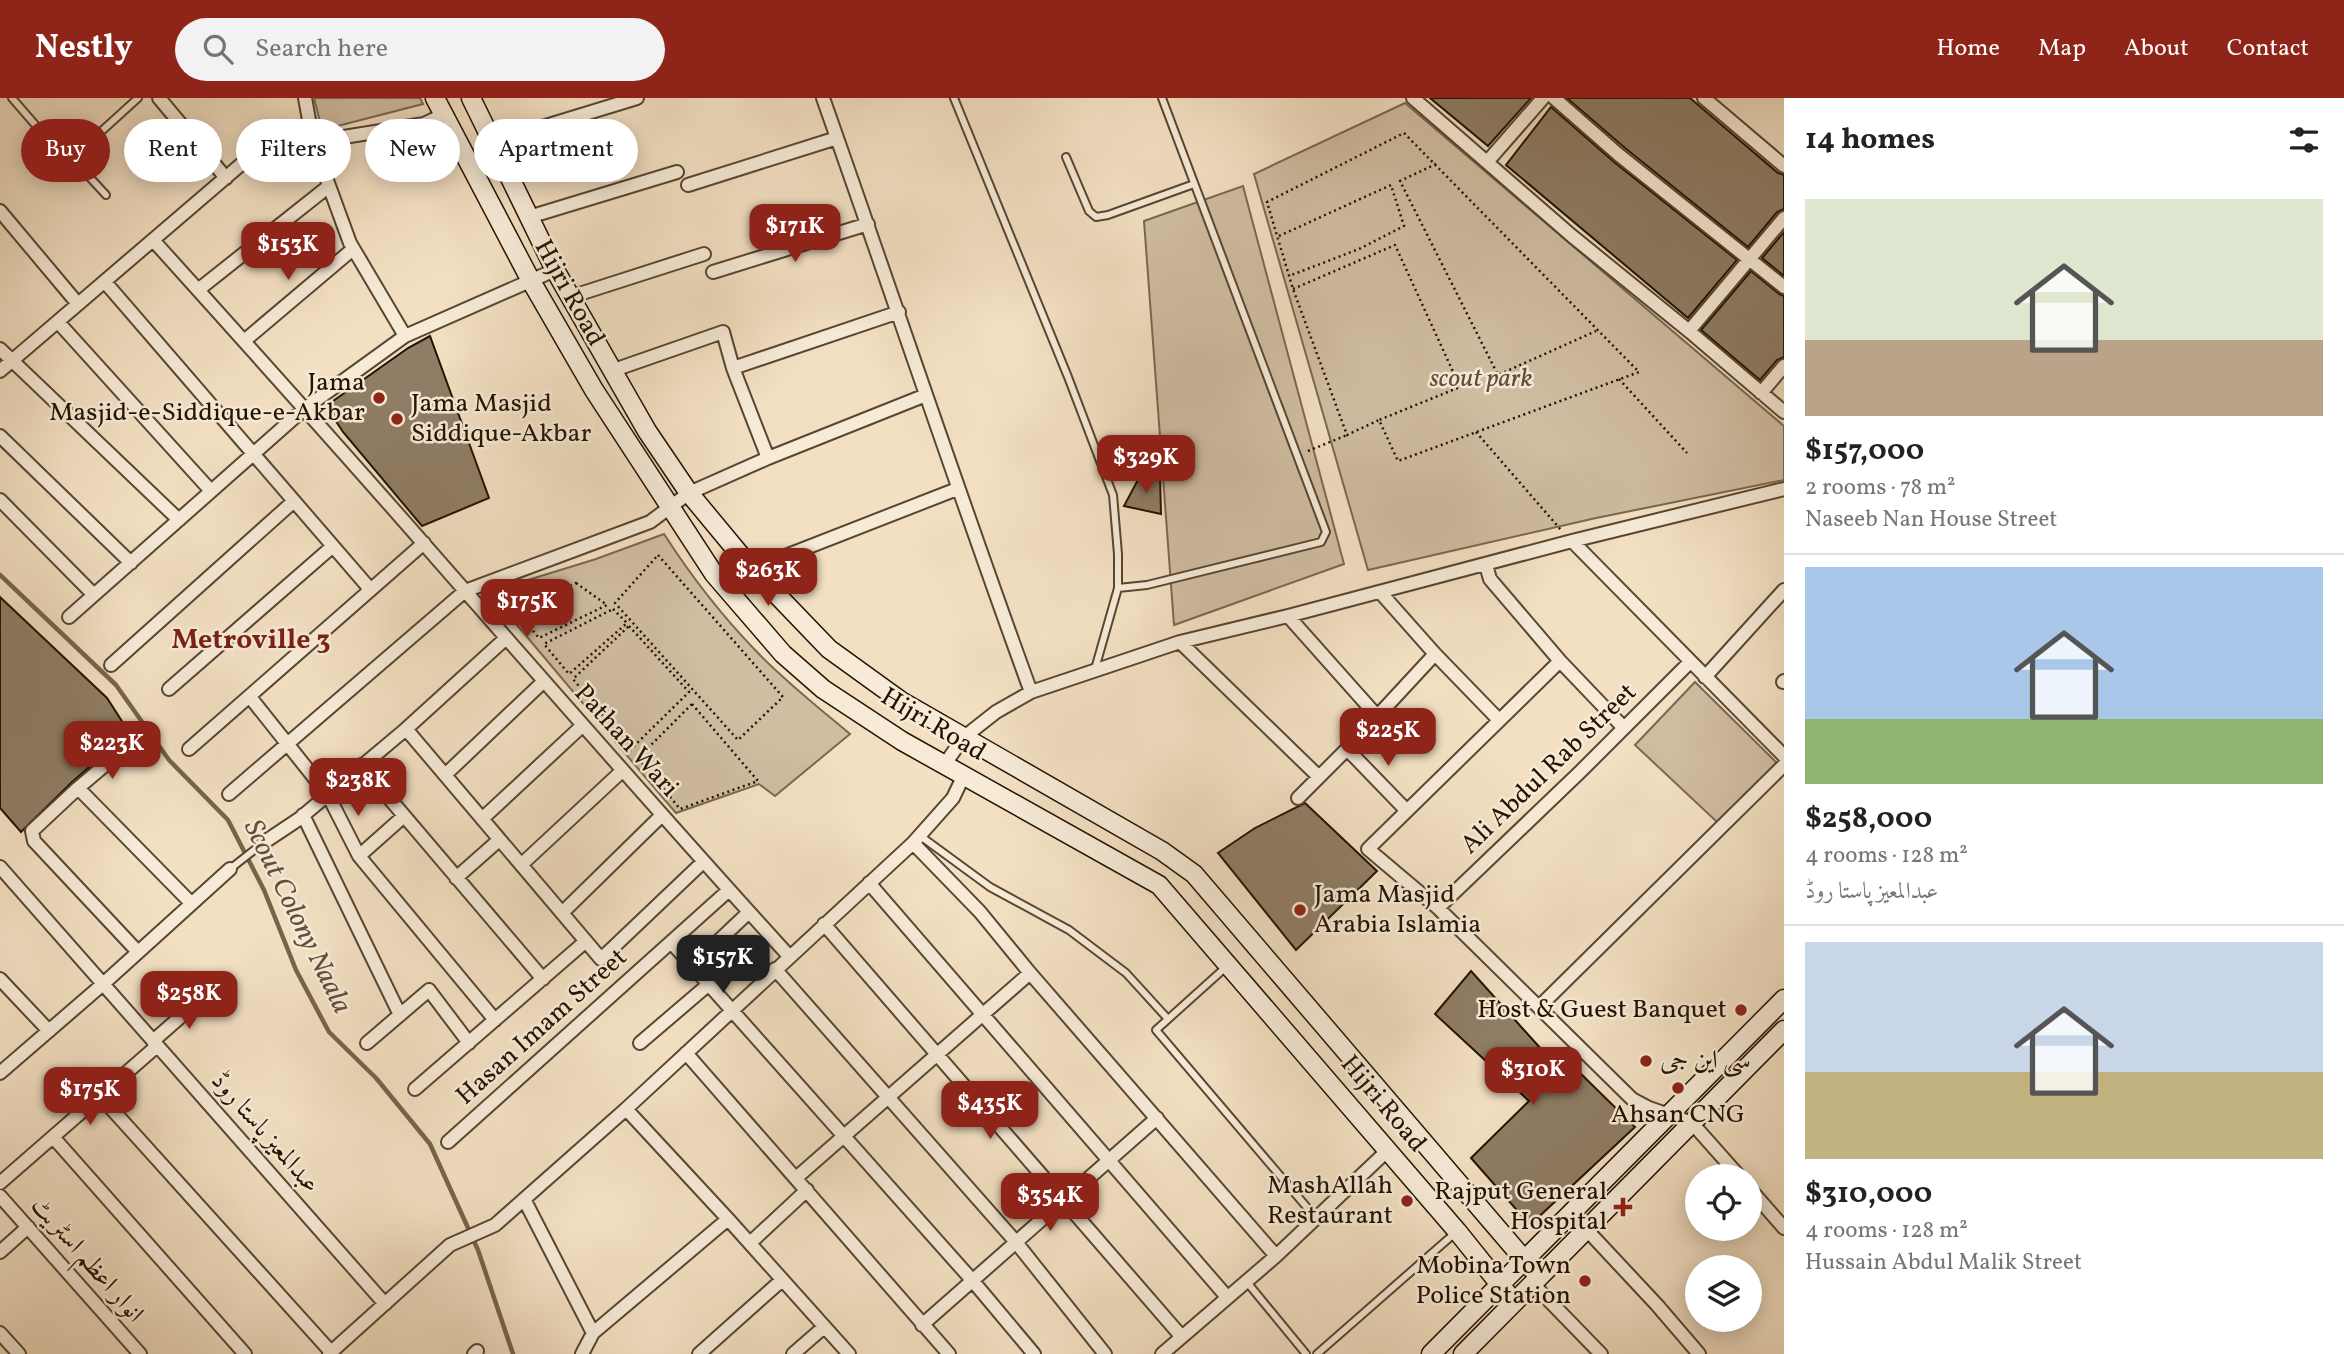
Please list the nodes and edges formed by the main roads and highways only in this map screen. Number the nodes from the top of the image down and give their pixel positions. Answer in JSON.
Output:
{"nodes":[{"id":1,"x":471,"y":98,"type":"edge"},
{"id":2,"x":441,"y":108,"type":"edge"},
{"id":3,"x":480,"y":116,"type":"junction"},
{"id":4,"x":1784,"y":999,"type":"edge"},
{"id":5,"x":1784,"y":1030,"type":"edge"},
{"id":6,"x":1698,"y":1085,"type":"junction"},
{"id":7,"x":1714,"y":1100,"type":"junction"},
{"id":8,"x":1525,"y":1260,"type":"junction"},
{"id":9,"x":1536,"y":1280,"type":"junction"},
{"id":10,"x":1499,"y":1284,"type":"junction"},
{"id":11,"x":1514,"y":1302,"type":"junction"},
{"id":12,"x":1431,"y":1354,"type":"edge"},
{"id":13,"x":1463,"y":1354,"type":"edge"}],
"edges":[{"from":1,"to":3,"type":"main road","name":"Hijri Road"},
{"from":2,"to":3,"type":"main road"},
{"from":2,"to":10,"type":"main road","name":"Hijri Road"},
{"from":3,"to":8,"type":"main road","name":"Hijri Road"},
{"from":4,"to":6,"type":"main road"},
{"from":5,"to":7,"type":"main road"},
{"from":6,"to":7,"type":"main road"},
{"from":6,"to":8,"type":"main road"},
{"from":7,"to":9,"type":"main road"},
{"from":8,"to":9,"type":"main road","name":"Hijri Road"},
{"from":8,"to":10,"type":"main road"},
{"from":9,"to":11,"type":"main road"},
{"from":10,"to":11,"type":"main road","name":"Hijri Road"},
{"from":10,"to":12,"type":"main road"},
{"from":11,"to":13,"type":"main road"}]}
